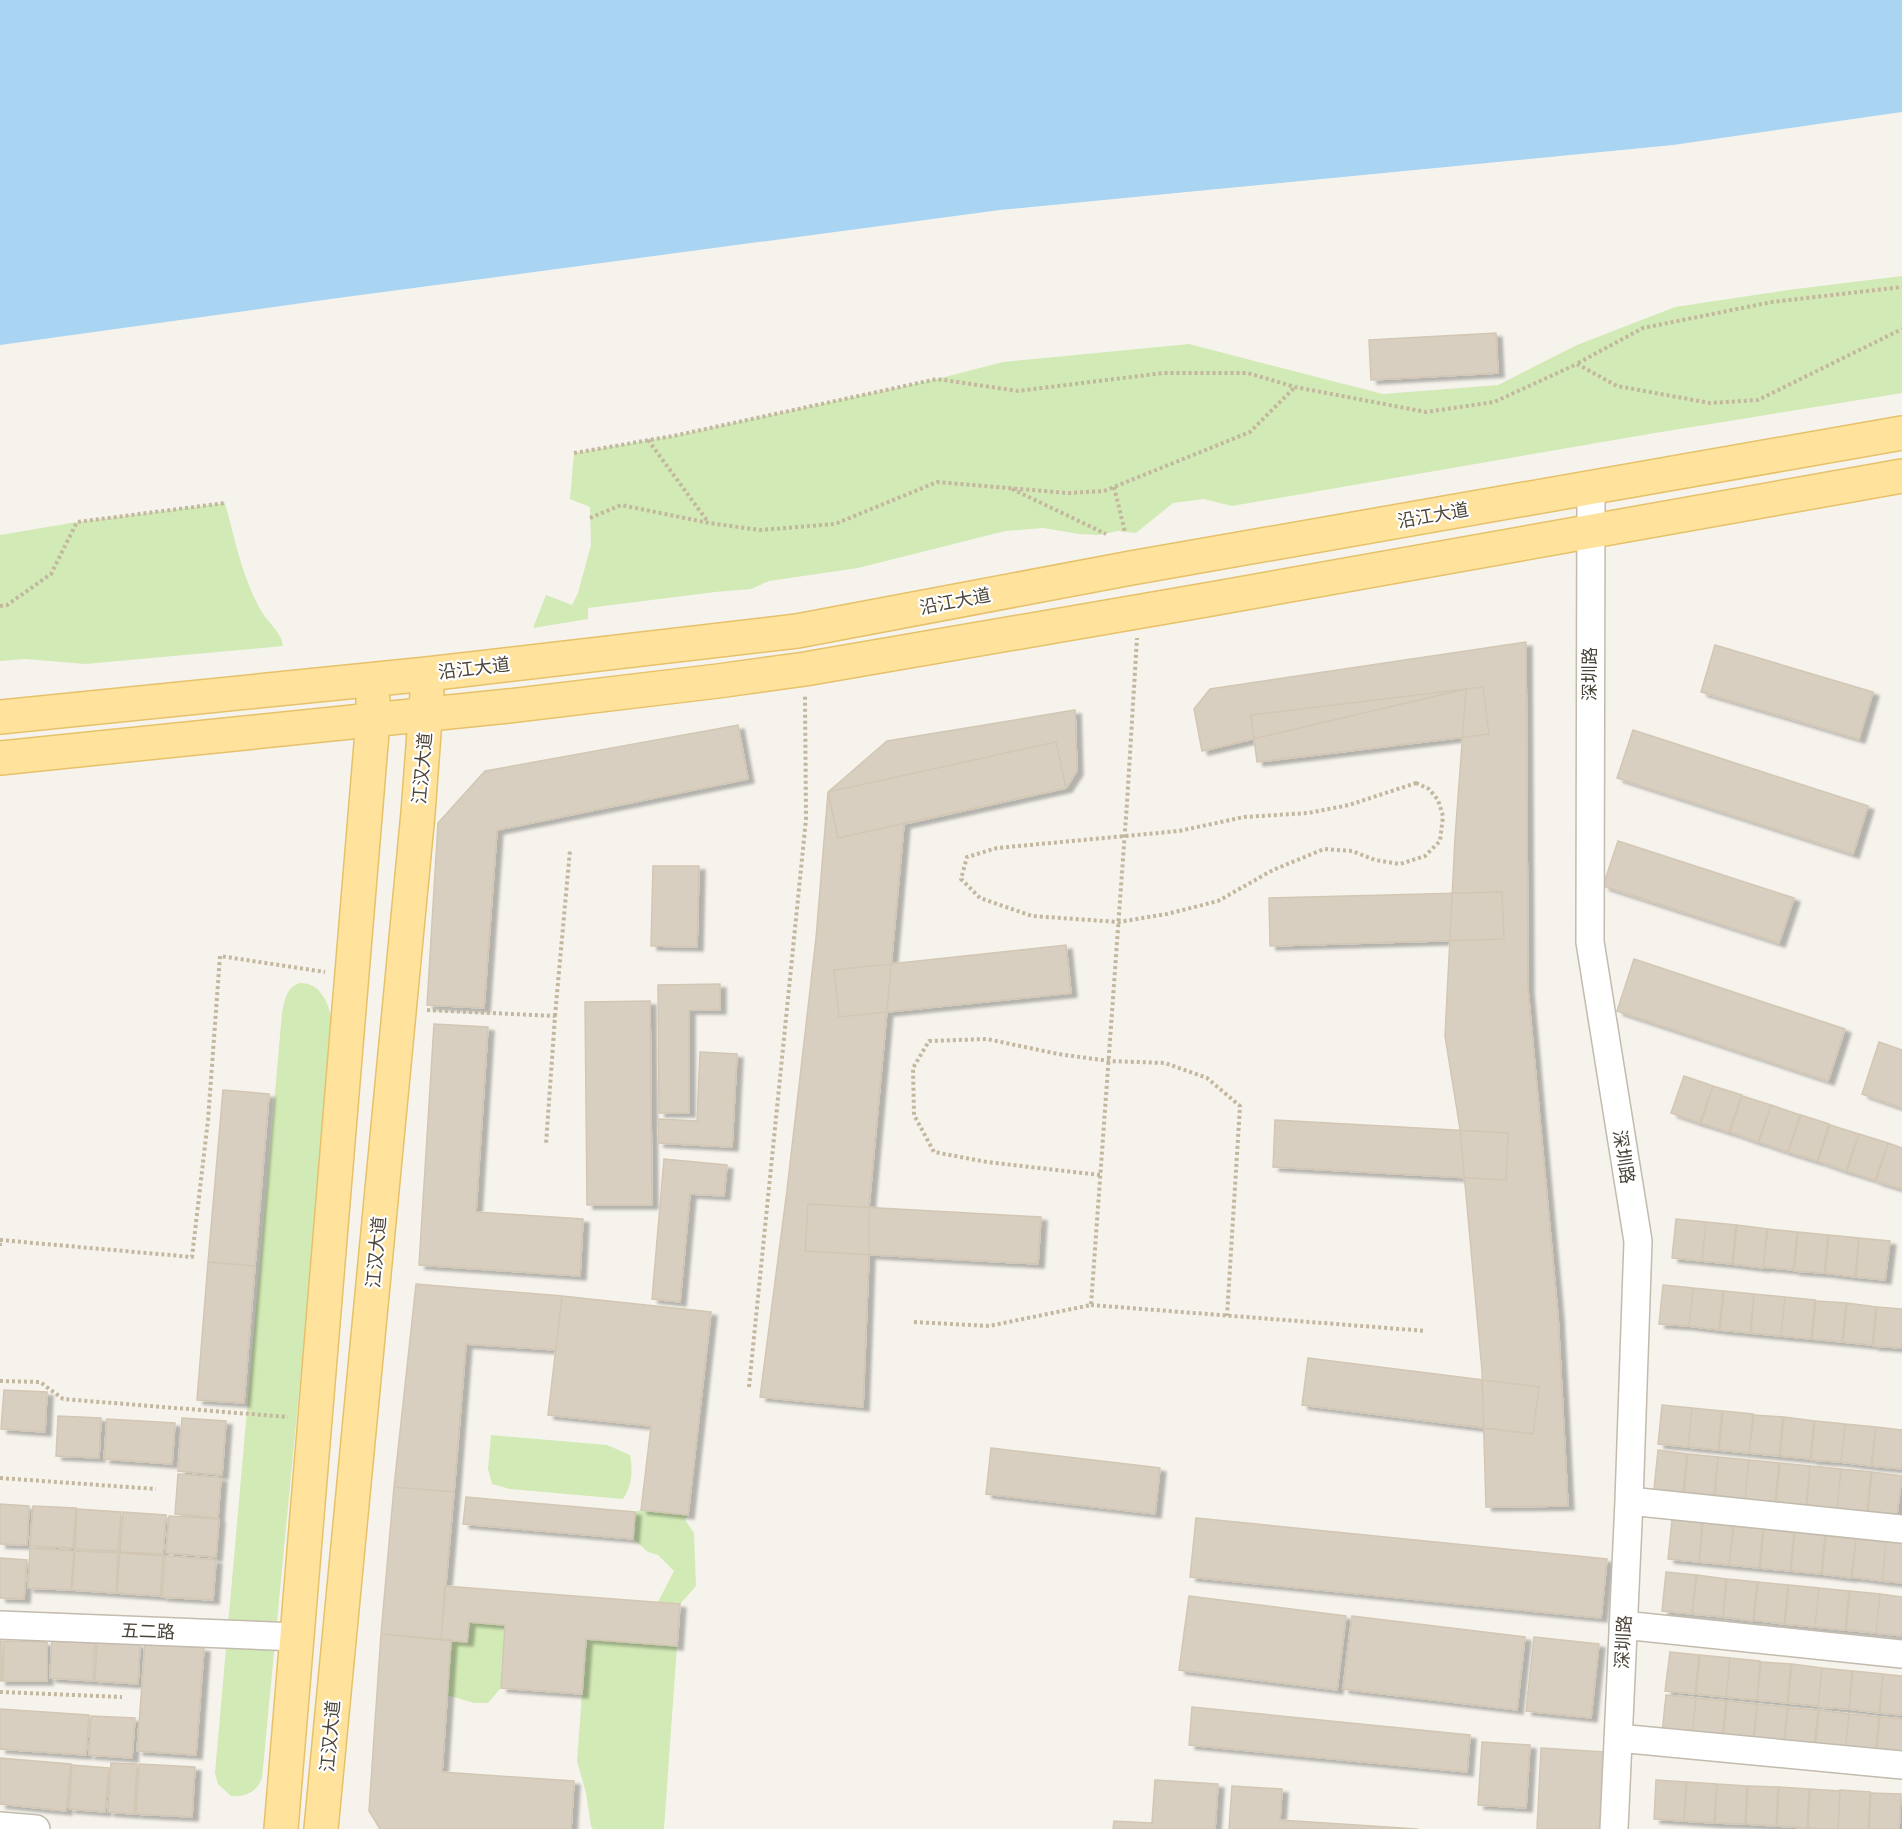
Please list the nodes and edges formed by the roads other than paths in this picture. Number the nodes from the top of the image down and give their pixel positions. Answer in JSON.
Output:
{"nodes":[{"id":1,"x":1902,"y":433,"type":"edge"},
{"id":2,"x":1902,"y":476,"type":"edge"},
{"id":3,"x":1591,"y":487,"type":"junction"},
{"id":4,"x":1589,"y":532,"type":"junction"},
{"id":5,"x":427,"y":674,"type":"junction"},
{"id":6,"x":373,"y":680,"type":"junction"},
{"id":7,"x":426,"y":714,"type":"junction"},
{"id":8,"x":0,"y":717,"type":"edge"},
{"id":9,"x":373,"y":720,"type":"junction"},
{"id":10,"x":0,"y":758,"type":"edge"},
{"id":11,"x":1629,"y":1501,"type":"junction"},
{"id":12,"x":1902,"y":1529,"type":"edge"},
{"id":13,"x":0,"y":1625,"type":"edge"},
{"id":14,"x":1623,"y":1625,"type":"junction"},
{"id":15,"x":297,"y":1637,"type":"junction"},
{"id":16,"x":1902,"y":1654,"type":"edge"},
{"id":17,"x":1618,"y":1738,"type":"junction"},
{"id":18,"x":1902,"y":1765,"type":"edge"},
{"id":19,"x":0,"y":1826,"type":"edge"},
{"id":20,"x":36,"y":1829,"type":"edge"},
{"id":21,"x":281,"y":1829,"type":"edge"},
{"id":22,"x":321,"y":1829,"type":"edge"},
{"id":23,"x":1614,"y":1829,"type":"edge"}],
"edges":[{"from":1,"to":3,"type":"main road","name":"沿江大道"},
{"from":2,"to":4,"type":"main road"},
{"from":3,"to":4,"type":"street","name":"深圳路"},
{"from":3,"to":5,"type":"main road","name":"沿江大道"},
{"from":4,"to":7,"type":"main road"},
{"from":4,"to":11,"type":"street","name":"深圳路"},
{"from":5,"to":6,"type":"main road","name":"沿江大道"},
{"from":5,"to":7,"type":"main road","name":"江汉大道"},
{"from":6,"to":8,"type":"main road","name":"沿江大道"},
{"from":6,"to":9,"type":"main road"},
{"from":7,"to":9,"type":"main road"},
{"from":7,"to":22,"type":"main road","name":"江汉大道"},
{"from":9,"to":10,"type":"main road"},
{"from":9,"to":15,"type":"main road"},
{"from":11,"to":12,"type":"street"},
{"from":11,"to":14,"type":"street","name":"深圳路"},
{"from":13,"to":15,"type":"street","name":"五二路"},
{"from":14,"to":16,"type":"street"},
{"from":14,"to":17,"type":"street","name":"深圳路"},
{"from":15,"to":21,"type":"main road"},
{"from":17,"to":18,"type":"street"},
{"from":17,"to":23,"type":"street","name":"深圳路"},
{"from":19,"to":20,"type":"street"}]}
